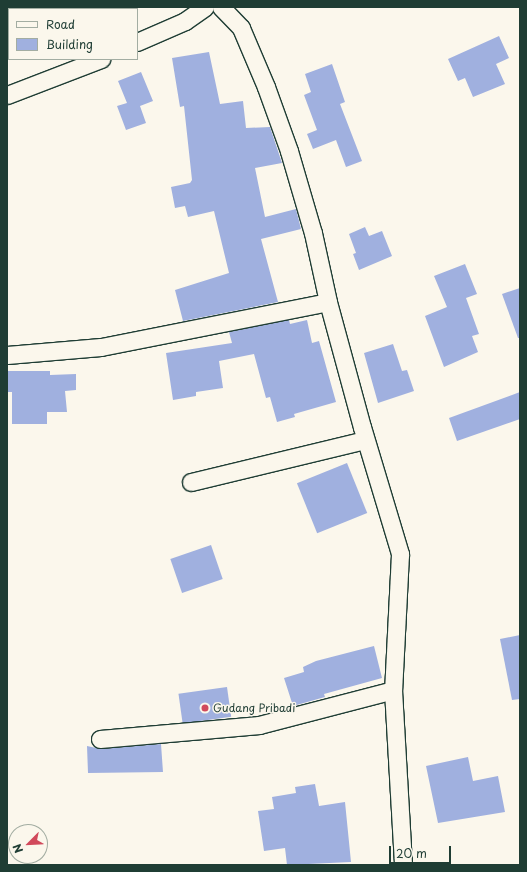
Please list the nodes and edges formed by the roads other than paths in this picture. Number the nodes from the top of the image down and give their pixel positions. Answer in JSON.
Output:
{"nodes":[{"id":1,"x":205,"y":7,"type":"edge"},
{"id":2,"x":221,"y":7,"type":"edge"},
{"id":3,"x":138,"y":42,"type":"edge"},
{"id":4,"x":98,"y":60,"type":"edge"},
{"id":5,"x":7,"y":95,"type":"edge"},
{"id":6,"x":328,"y":302,"type":"junction"},
{"id":7,"x":7,"y":355,"type":"edge"},
{"id":8,"x":366,"y":440,"type":"junction"},
{"id":9,"x":191,"y":482,"type":"dead end"},
{"id":10,"x":393,"y":690,"type":"junction"},
{"id":11,"x":100,"y":739,"type":"dead end"},
{"id":12,"x":403,"y":865,"type":"edge"}],
"edges":[{"from":1,"to":3,"type":"street"},
{"from":2,"to":6,"type":"street"},
{"from":4,"to":5,"type":"street"},
{"from":6,"to":7,"type":"street"},
{"from":6,"to":8,"type":"street"},
{"from":8,"to":9,"type":"street"},
{"from":8,"to":10,"type":"street"},
{"from":10,"to":11,"type":"street"},
{"from":10,"to":12,"type":"street"}]}
